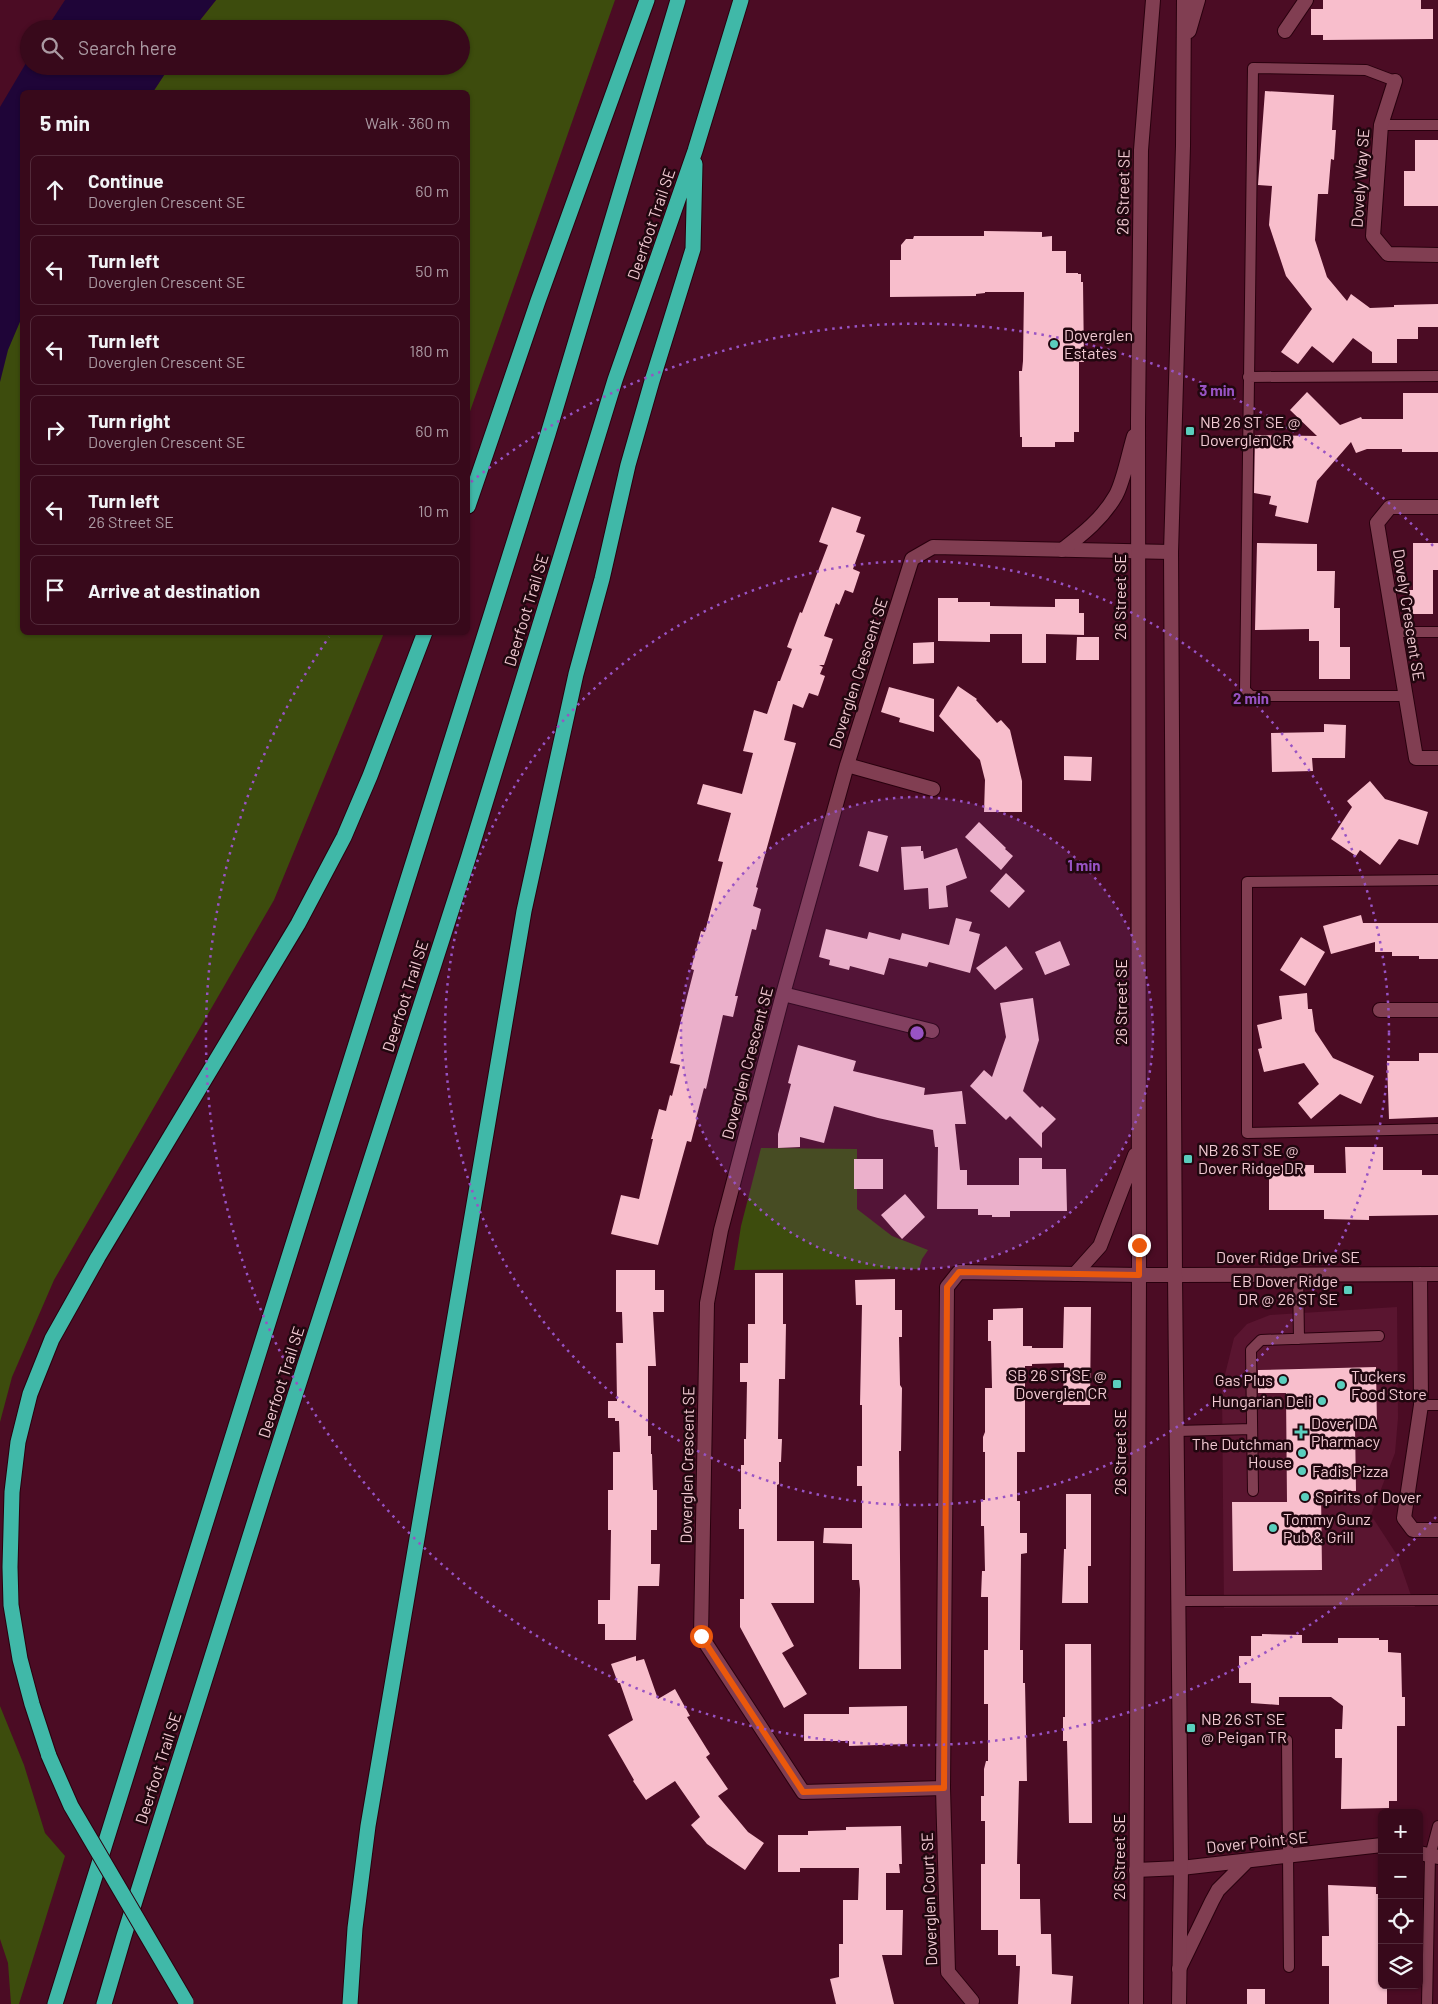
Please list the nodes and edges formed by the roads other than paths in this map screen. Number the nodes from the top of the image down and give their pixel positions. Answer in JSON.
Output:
{"nodes":[{"id":1,"x":647,"y":0,"type":"edge"},
{"id":2,"x":678,"y":0,"type":"edge"},
{"id":3,"x":741,"y":0,"type":"edge"},
{"id":4,"x":1153,"y":0,"type":"edge"},
{"id":5,"x":1184,"y":0,"type":"edge"},
{"id":6,"x":1198,"y":0,"type":"edge"},
{"id":7,"x":1306,"y":0,"type":"edge"},
{"id":8,"x":1285,"y":31,"type":"dead end"},
{"id":9,"x":1185,"y":44,"type":"junction"},
{"id":10,"x":1395,"y":81,"type":"joint"},
{"id":11,"x":1381,"y":125,"type":"junction"},
{"id":12,"x":1438,"y":125,"type":"edge"},
{"id":13,"x":695,"y":151,"type":"junction"},
{"id":14,"x":1438,"y":255,"type":"edge"},
{"id":15,"x":1438,"y":376,"type":"edge"},
{"id":16,"x":1248,"y":377,"type":"junction"},
{"id":17,"x":1138,"y":421,"type":"junction"},
{"id":18,"x":470,"y":500,"type":"edge"},
{"id":19,"x":1438,"y":507,"type":"edge"},
{"id":20,"x":1062,"y":550,"type":"junction"},
{"id":21,"x":1138,"y":552,"type":"junction"},
{"id":22,"x":1171,"y":552,"type":"junction"},
{"id":23,"x":1394,"y":632,"type":"junction"},
{"id":24,"x":1438,"y":632,"type":"edge"},
{"id":25,"x":424,"y":635,"type":"edge"},
{"id":26,"x":1405,"y":696,"type":"junction"},
{"id":27,"x":1438,"y":758,"type":"edge"},
{"id":28,"x":847,"y":764,"type":"junction"},
{"id":29,"x":933,"y":789,"type":"dead end"},
{"id":30,"x":1438,"y":880,"type":"edge"},
{"id":31,"x":783,"y":994,"type":"junction"},
{"id":32,"x":1380,"y":1010,"type":"dead end"},
{"id":33,"x":1438,"y":1010,"type":"edge"},
{"id":34,"x":932,"y":1031,"type":"dead end"},
{"id":35,"x":1438,"y":1129,"type":"edge"},
{"id":36,"x":1138,"y":1145,"type":"junction"},
{"id":37,"x":1075,"y":1274,"type":"junction"},
{"id":38,"x":1420,"y":1274,"type":"junction"},
{"id":39,"x":1438,"y":1274,"type":"edge"},
{"id":40,"x":1139,"y":1275,"type":"junction"},
{"id":41,"x":1175,"y":1275,"type":"junction"},
{"id":42,"x":1298,"y":1275,"type":"junction"},
{"id":43,"x":1379,"y":1336,"type":"dead end"},
{"id":44,"x":1299,"y":1339,"type":"junction"},
{"id":45,"x":1421,"y":1405,"type":"junction"},
{"id":46,"x":1438,"y":1405,"type":"edge"},
{"id":47,"x":1252,"y":1429,"type":"junction"},
{"id":48,"x":1177,"y":1431,"type":"junction"},
{"id":49,"x":1253,"y":1491,"type":"dead end"},
{"id":50,"x":1438,"y":1530,"type":"edge"},
{"id":51,"x":1438,"y":1600,"type":"edge"},
{"id":52,"x":1179,"y":1601,"type":"junction"},
{"id":53,"x":1287,"y":1740,"type":"dead end"},
{"id":54,"x":944,"y":1788,"type":"junction"},
{"id":55,"x":1438,"y":1826,"type":"edge"},
{"id":56,"x":1378,"y":1845,"type":"edge"},
{"id":57,"x":1429,"y":1855,"type":"edge"},
{"id":58,"x":1287,"y":1856,"type":"junction"},
{"id":59,"x":1247,"y":1861,"type":"junction"},
{"id":60,"x":1181,"y":1868,"type":"junction"},
{"id":61,"x":1136,"y":1870,"type":"junction"},
{"id":62,"x":1289,"y":1967,"type":"dead end"},
{"id":63,"x":1179,"y":1969,"type":"junction"},
{"id":64,"x":972,"y":2001,"type":"dead end"},
{"id":65,"x":187,"y":2003,"type":"edge"},
{"id":66,"x":55,"y":2004,"type":"edge"},
{"id":67,"x":104,"y":2004,"type":"edge"},
{"id":68,"x":350,"y":2004,"type":"edge"},
{"id":69,"x":1136,"y":2004,"type":"edge"},
{"id":70,"x":1179,"y":2004,"type":"edge"},
{"id":71,"x":1427,"y":2004,"type":"edge"}],
"edges":[{"from":1,"to":18,"type":"highway"},
{"from":2,"to":66,"type":"highway","name":"Deerfoot Trail SE"},
{"from":3,"to":13,"type":"highway","name":"Deerfoot Trail SE"},
{"from":4,"to":17,"type":"street","name":"26 Street SE"},
{"from":5,"to":9,"type":"street"},
{"from":6,"to":9,"type":"street"},
{"from":7,"to":8,"type":"street"},
{"from":9,"to":22,"type":"street"},
{"from":10,"to":11,"type":"street","name":"Dovely Way SE"},
{"from":10,"to":16,"type":"lane"},
{"from":11,"to":12,"type":"lane"},
{"from":11,"to":14,"type":"street","name":"Dovely Way SE"},
{"from":13,"to":67,"type":"highway","name":"Deerfoot Trail SE"},
{"from":13,"to":68,"type":"highway"},
{"from":15,"to":16,"type":"lane"},
{"from":16,"to":26,"type":"lane"},
{"from":17,"to":20,"type":"street"},
{"from":17,"to":21,"type":"street","name":"26 Street SE"},
{"from":19,"to":23,"type":"street","name":"Dovely Crescent SE"},
{"from":20,"to":21,"type":"street","name":"Doverglen Crescent SE"},
{"from":20,"to":28,"type":"street","name":"Doverglen Crescent SE"},
{"from":21,"to":22,"type":"street","name":"Doverglen Crescent SE"},
{"from":21,"to":36,"type":"street","name":"26 Street SE"},
{"from":22,"to":41,"type":"street"},
{"from":23,"to":24,"type":"lane"},
{"from":23,"to":26,"type":"street","name":"Dovely Crescent SE"},
{"from":25,"to":65,"type":"highway","bridge":true},
{"from":26,"to":27,"type":"street","name":"Dovely Crescent SE"},
{"from":28,"to":29,"type":"street"},
{"from":28,"to":31,"type":"street","name":"Doverglen Crescent SE"},
{"from":30,"to":35,"type":"lane"},
{"from":31,"to":34,"type":"street"},
{"from":31,"to":54,"type":"street","name":"Doverglen Crescent SE"},
{"from":32,"to":33,"type":"street"},
{"from":36,"to":37,"type":"street"},
{"from":36,"to":40,"type":"street","name":"26 Street SE"},
{"from":37,"to":40,"type":"street"},
{"from":37,"to":54,"type":"street"},
{"from":38,"to":39,"type":"street","name":"Dover Ridge Drive SE"},
{"from":38,"to":42,"type":"street","name":"Dover Ridge Drive SE"},
{"from":38,"to":45,"type":"street"},
{"from":40,"to":41,"type":"street","name":"Dover Ridge Drive SE"},
{"from":40,"to":61,"type":"street","name":"26 Street SE"},
{"from":41,"to":42,"type":"street","name":"Dover Ridge Drive SE"},
{"from":41,"to":48,"type":"street"},
{"from":42,"to":44,"type":"lane"},
{"from":43,"to":44,"type":"lane"},
{"from":44,"to":47,"type":"lane"},
{"from":45,"to":46,"type":"lane"},
{"from":45,"to":50,"type":"street"},
{"from":47,"to":48,"type":"lane"},
{"from":47,"to":49,"type":"lane"},
{"from":48,"to":52,"type":"street"},
{"from":51,"to":52,"type":"lane"},
{"from":52,"to":60,"type":"street"},
{"from":53,"to":58,"type":"lane"},
{"from":54,"to":64,"type":"street","name":"Doverglen Court SE"},
{"from":55,"to":57,"type":"lane"},
{"from":56,"to":58,"type":"street","name":"Dover Point SE"},
{"from":57,"to":71,"type":"lane"},
{"from":58,"to":59,"type":"street","name":"Dover Point SE"},
{"from":58,"to":62,"type":"lane"},
{"from":59,"to":60,"type":"street","name":"Dover Point SE"},
{"from":59,"to":63,"type":"street"},
{"from":60,"to":61,"type":"street","name":"Dover Point SE"},
{"from":60,"to":63,"type":"street"},
{"from":61,"to":69,"type":"street","name":"26 Street SE"},
{"from":63,"to":70,"type":"street"}]}
